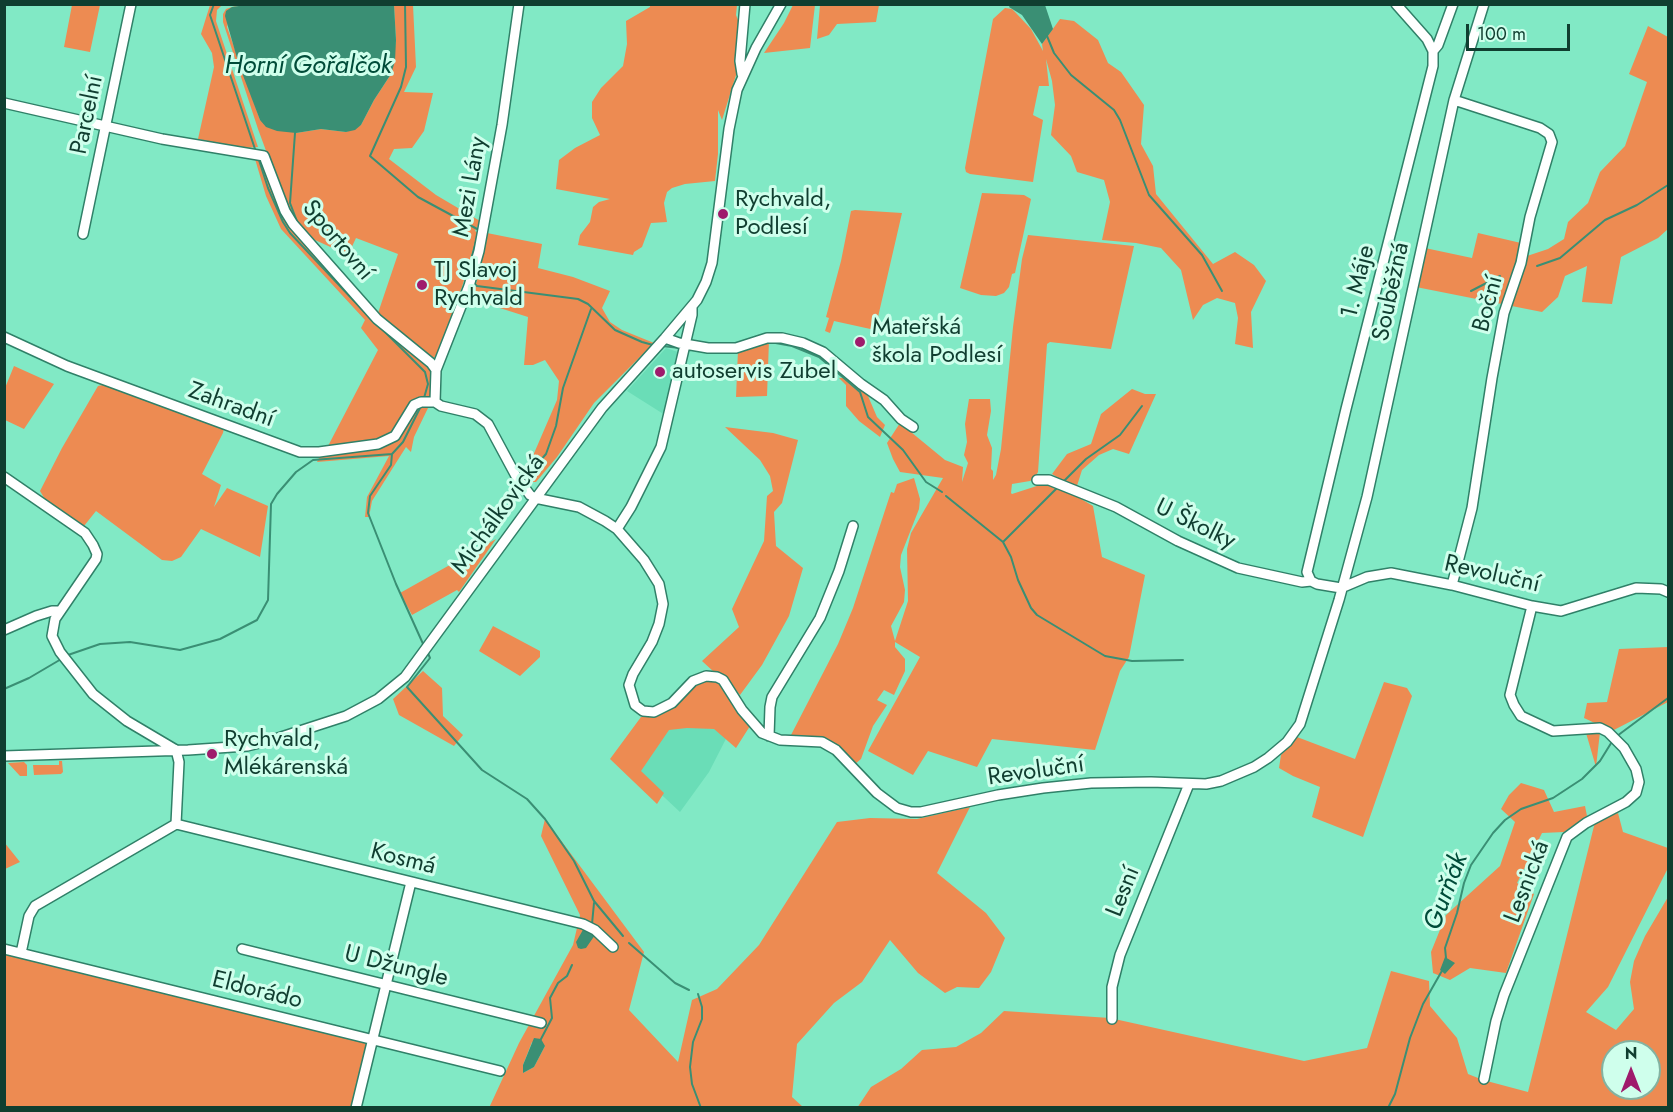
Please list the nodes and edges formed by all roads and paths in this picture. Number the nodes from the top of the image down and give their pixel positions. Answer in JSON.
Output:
{"nodes":[{"id":1,"x":131,"y":4,"type":"edge"},
{"id":2,"x":519,"y":4,"type":"edge"},
{"id":3,"x":745,"y":4,"type":"edge"},
{"id":4,"x":782,"y":4,"type":"edge"},
{"id":5,"x":1396,"y":4,"type":"edge"},
{"id":6,"x":1453,"y":4,"type":"edge"},
{"id":7,"x":1484,"y":4,"type":"edge"},
{"id":8,"x":1433,"y":51,"type":"junction"},
{"id":9,"x":742,"y":74,"type":"junction"},
{"id":10,"x":1454,"y":100,"type":"junction"},
{"id":11,"x":4,"y":103,"type":"edge"},
{"id":12,"x":106,"y":126,"type":"junction"},
{"id":13,"x":83,"y":234,"type":"dead end"},
{"id":14,"x":692,"y":307,"type":"junction"},
{"id":15,"x":4,"y":337,"type":"edge"},
{"id":16,"x":665,"y":338,"type":"junction"},
{"id":17,"x":686,"y":343,"type":"junction"},
{"id":18,"x":436,"y":370,"type":"junction"},
{"id":19,"x":428,"y":403,"type":"junction"},
{"id":20,"x":913,"y":427,"type":"dead end"},
{"id":21,"x":4,"y":477,"type":"edge"},
{"id":22,"x":1037,"y":480,"type":"dead end"},
{"id":23,"x":536,"y":498,"type":"junction"},
{"id":24,"x":853,"y":526,"type":"dead end"},
{"id":25,"x":617,"y":529,"type":"junction"},
{"id":26,"x":1311,"y":581,"type":"junction"},
{"id":27,"x":1452,"y":585,"type":"junction"},
{"id":28,"x":1341,"y":588,"type":"junction"},
{"id":29,"x":1668,"y":592,"type":"edge"},
{"id":30,"x":1532,"y":606,"type":"junction"},
{"id":31,"x":59,"y":611,"type":"junction"},
{"id":32,"x":4,"y":630,"type":"edge"},
{"id":33,"x":769,"y":736,"type":"junction"},
{"id":34,"x":176,"y":750,"type":"junction"},
{"id":35,"x":4,"y":756,"type":"edge"},
{"id":36,"x":1189,"y":784,"type":"junction"},
{"id":37,"x":176,"y":824,"type":"junction"},
{"id":38,"x":411,"y":882,"type":"junction"},
{"id":39,"x":612,"y":947,"type":"dead end"},
{"id":40,"x":4,"y":949,"type":"edge"},
{"id":41,"x":242,"y":949,"type":"dead end"},
{"id":42,"x":21,"y":953,"type":"junction"},
{"id":43,"x":385,"y":985,"type":"junction"},
{"id":44,"x":1112,"y":1018,"type":"dead end"},
{"id":45,"x":541,"y":1023,"type":"dead end"},
{"id":46,"x":372,"y":1040,"type":"junction"},
{"id":47,"x":500,"y":1071,"type":"dead end"},
{"id":48,"x":1484,"y":1079,"type":"dead end"},
{"id":49,"x":356,"y":1107,"type":"edge"}],
"edges":[{"from":1,"to":12,"type":"street","name":"Parcelní"},
{"from":2,"to":18,"type":"street","name":"Mezi Lány"},
{"from":3,"to":9,"type":"street"},
{"from":4,"to":9,"type":"street","name":"Michálkovická"},
{"from":5,"to":8,"type":"street"},
{"from":6,"to":8,"type":"street","name":"1. Máje"},
{"from":7,"to":10,"type":"street","name":"Souběžná"},
{"from":8,"to":26,"type":"street","name":"1. Máje"},
{"from":9,"to":14,"type":"street","name":"Michálkovická"},
{"from":10,"to":27,"type":"street","name":"Boční"},
{"from":10,"to":28,"type":"street","name":"Souběžná"},
{"from":11,"to":12,"type":"street","name":"Sportovní"},
{"from":12,"to":13,"type":"street","name":"Parcelní"},
{"from":12,"to":18,"type":"street","name":"Sportovní"},
{"from":14,"to":16,"type":"street","name":"Michálkovická"},
{"from":14,"to":17,"type":"street"},
{"from":15,"to":19,"type":"street","name":"Zahradní"},
{"from":16,"to":17,"type":"street"},
{"from":16,"to":23,"type":"street","name":"Michálkovická"},
{"from":17,"to":20,"type":"street"},
{"from":17,"to":25,"type":"street"},
{"from":18,"to":19,"type":"street"},
{"from":19,"to":23,"type":"street"},
{"from":21,"to":31,"type":"street"},
{"from":22,"to":26,"type":"street","name":"U Školky"},
{"from":23,"to":25,"type":"street"},
{"from":23,"to":34,"type":"street","name":"Michálkovická"},
{"from":24,"to":33,"type":"street"},
{"from":25,"to":33,"type":"street"},
{"from":26,"to":28,"type":"street","name":"U Školky"},
{"from":27,"to":28,"type":"street","name":"Revoluční"},
{"from":27,"to":30,"type":"street","name":"Revoluční"},
{"from":28,"to":36,"type":"street","name":"Revoluční"},
{"from":29,"to":30,"type":"street","name":"Revoluční"},
{"from":30,"to":48,"type":"street","name":"Lesnická"},
{"from":31,"to":32,"type":"street"},
{"from":31,"to":34,"type":"street"},
{"from":33,"to":36,"type":"street","name":"Revoluční"},
{"from":34,"to":35,"type":"street","name":"Michálkovická"},
{"from":34,"to":37,"type":"street"},
{"from":36,"to":44,"type":"street","name":"Lesní"},
{"from":37,"to":38,"type":"street","name":"Kosmá"},
{"from":37,"to":42,"type":"street"},
{"from":38,"to":39,"type":"street","name":"Kosmá"},
{"from":38,"to":43,"type":"street"},
{"from":40,"to":42,"type":"street","name":"Eldorádo"},
{"from":41,"to":43,"type":"street","name":"U Džungle"},
{"from":42,"to":46,"type":"street","name":"Eldorádo"},
{"from":43,"to":45,"type":"street","name":"U Džungle"},
{"from":43,"to":46,"type":"street"},
{"from":46,"to":47,"type":"street","name":"Eldorádo"},
{"from":46,"to":49,"type":"street"}]}
